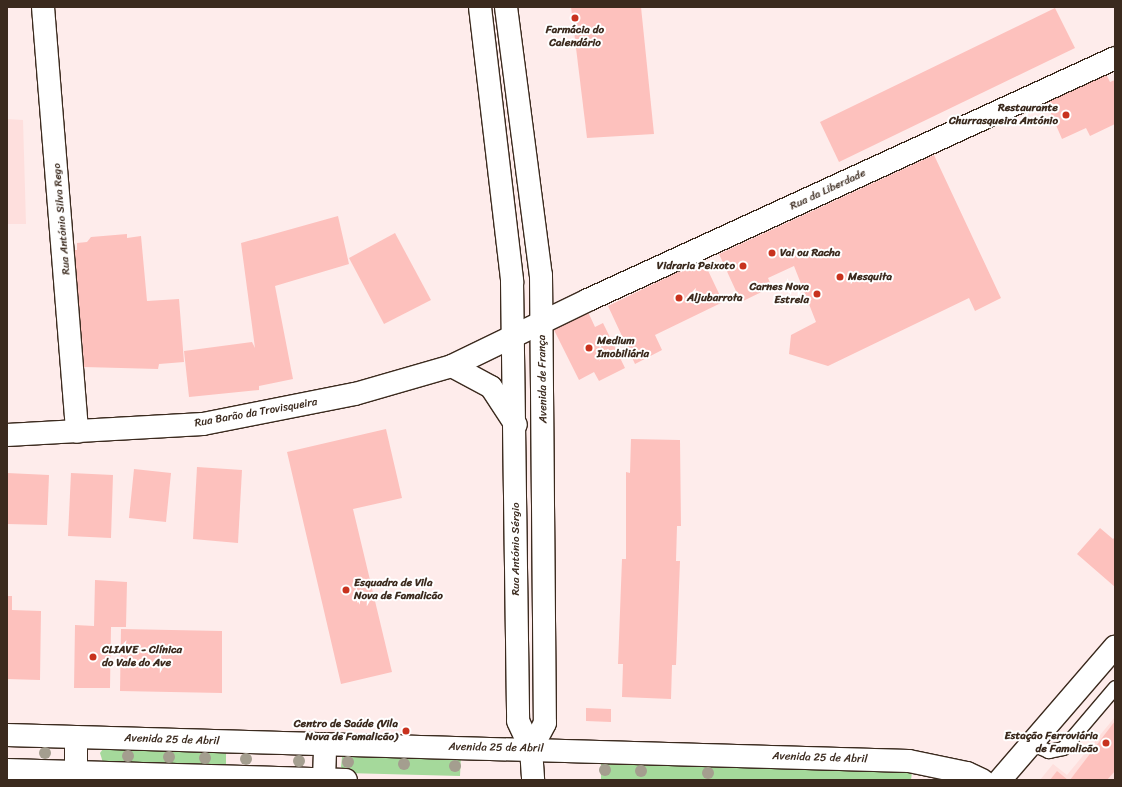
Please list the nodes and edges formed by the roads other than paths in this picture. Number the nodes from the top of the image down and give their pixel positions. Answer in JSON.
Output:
{"nodes":[{"id":1,"x":43,"y":7,"type":"edge"},
{"id":2,"x":480,"y":7,"type":"edge"},
{"id":3,"x":506,"y":7,"type":"edge"},
{"id":4,"x":1115,"y":58,"type":"edge"},
{"id":5,"x":542,"y":324,"type":"junction"},
{"id":6,"x":515,"y":332,"type":"junction"},
{"id":7,"x":452,"y":366,"type":"junction"},
{"id":8,"x":516,"y":426,"type":"junction"},
{"id":9,"x":77,"y":432,"type":"junction"},
{"id":10,"x":7,"y":435,"type":"edge"},
{"id":11,"x":1115,"y":647,"type":"edge"},
{"id":12,"x":1115,"y":687,"type":"edge"},
{"id":13,"x":518,"y":721,"type":"junction"},
{"id":14,"x":545,"y":723,"type":"junction"},
{"id":15,"x":12,"y":735,"type":"edge"},
{"id":16,"x":76,"y":737,"type":"junction"},
{"id":17,"x":271,"y":742,"type":"junction"},
{"id":18,"x":325,"y":744,"type":"junction"},
{"id":19,"x":1033,"y":744,"type":"junction"},
{"id":20,"x":487,"y":748,"type":"junction"},
{"id":21,"x":567,"y":750,"type":"junction"},
{"id":22,"x":532,"y":766,"type":"edge"},
{"id":23,"x":11,"y":770,"type":"edge"},
{"id":24,"x":76,"y":773,"type":"junction"},
{"id":25,"x":271,"y":778,"type":"junction"},
{"id":26,"x":324,"y":779,"type":"edge"},
{"id":27,"x":346,"y":780,"type":"edge"},
{"id":28,"x":982,"y":780,"type":"edge"},
{"id":29,"x":1000,"y":780,"type":"edge"}],
"edges":[{"from":1,"to":9,"type":"main road","name":"Rua António Silva Rego"},
{"from":2,"to":6,"type":"main road"},
{"from":3,"to":5,"type":"main road","name":"Avenida de França"},
{"from":4,"to":5,"type":"main road","name":"Rua da Liberdade"},
{"from":5,"to":6,"type":"main road","name":"Rua Barão da Trovisqueira"},
{"from":5,"to":14,"type":"main road","name":"Avenida de França"},
{"from":6,"to":7,"type":"main road","name":"Rua Barão da Trovisqueira"},
{"from":6,"to":8,"type":"main road","name":"Rua António Sérgio"},
{"from":7,"to":8,"type":"main road"},
{"from":7,"to":9,"type":"main road","name":"Rua Barão da Trovisqueira"},
{"from":8,"to":13,"type":"main road","name":"Rua António Sérgio"},
{"from":9,"to":10,"type":"main road","name":"Rua Barão da Trovisqueira"},
{"from":11,"to":19,"type":"main road"},
{"from":12,"to":19,"type":"lane"},
{"from":13,"to":20,"type":"main road"},
{"from":13,"to":22,"type":"main road","name":"Rua António Sérgio"},
{"from":14,"to":21,"type":"main road"},
{"from":14,"to":22,"type":"main road","name":"Avenida de França"},
{"from":15,"to":16,"type":"main road","name":"Avenida 25 de Abril"},
{"from":15,"to":23,"type":"main road"},
{"from":16,"to":17,"type":"main road","name":"Avenida 25 de Abril"},
{"from":16,"to":24,"type":"main road"},
{"from":17,"to":18,"type":"main road","name":"Avenida 25 de Abril"},
{"from":17,"to":25,"type":"main road"},
{"from":18,"to":20,"type":"main road","name":"Avenida 25 de Abril"},
{"from":18,"to":26,"type":"main road"},
{"from":19,"to":29,"type":"main road"},
{"from":20,"to":22,"type":"main road","name":"Avenida 25 de Abril"},
{"from":21,"to":22,"type":"main road","name":"Avenida 25 de Abril"},
{"from":21,"to":28,"type":"main road","name":"Avenida 25 de Abril"},
{"from":23,"to":24,"type":"main road"},
{"from":24,"to":25,"type":"main road"},
{"from":25,"to":26,"type":"main road"},
{"from":26,"to":27,"type":"main road"}]}
